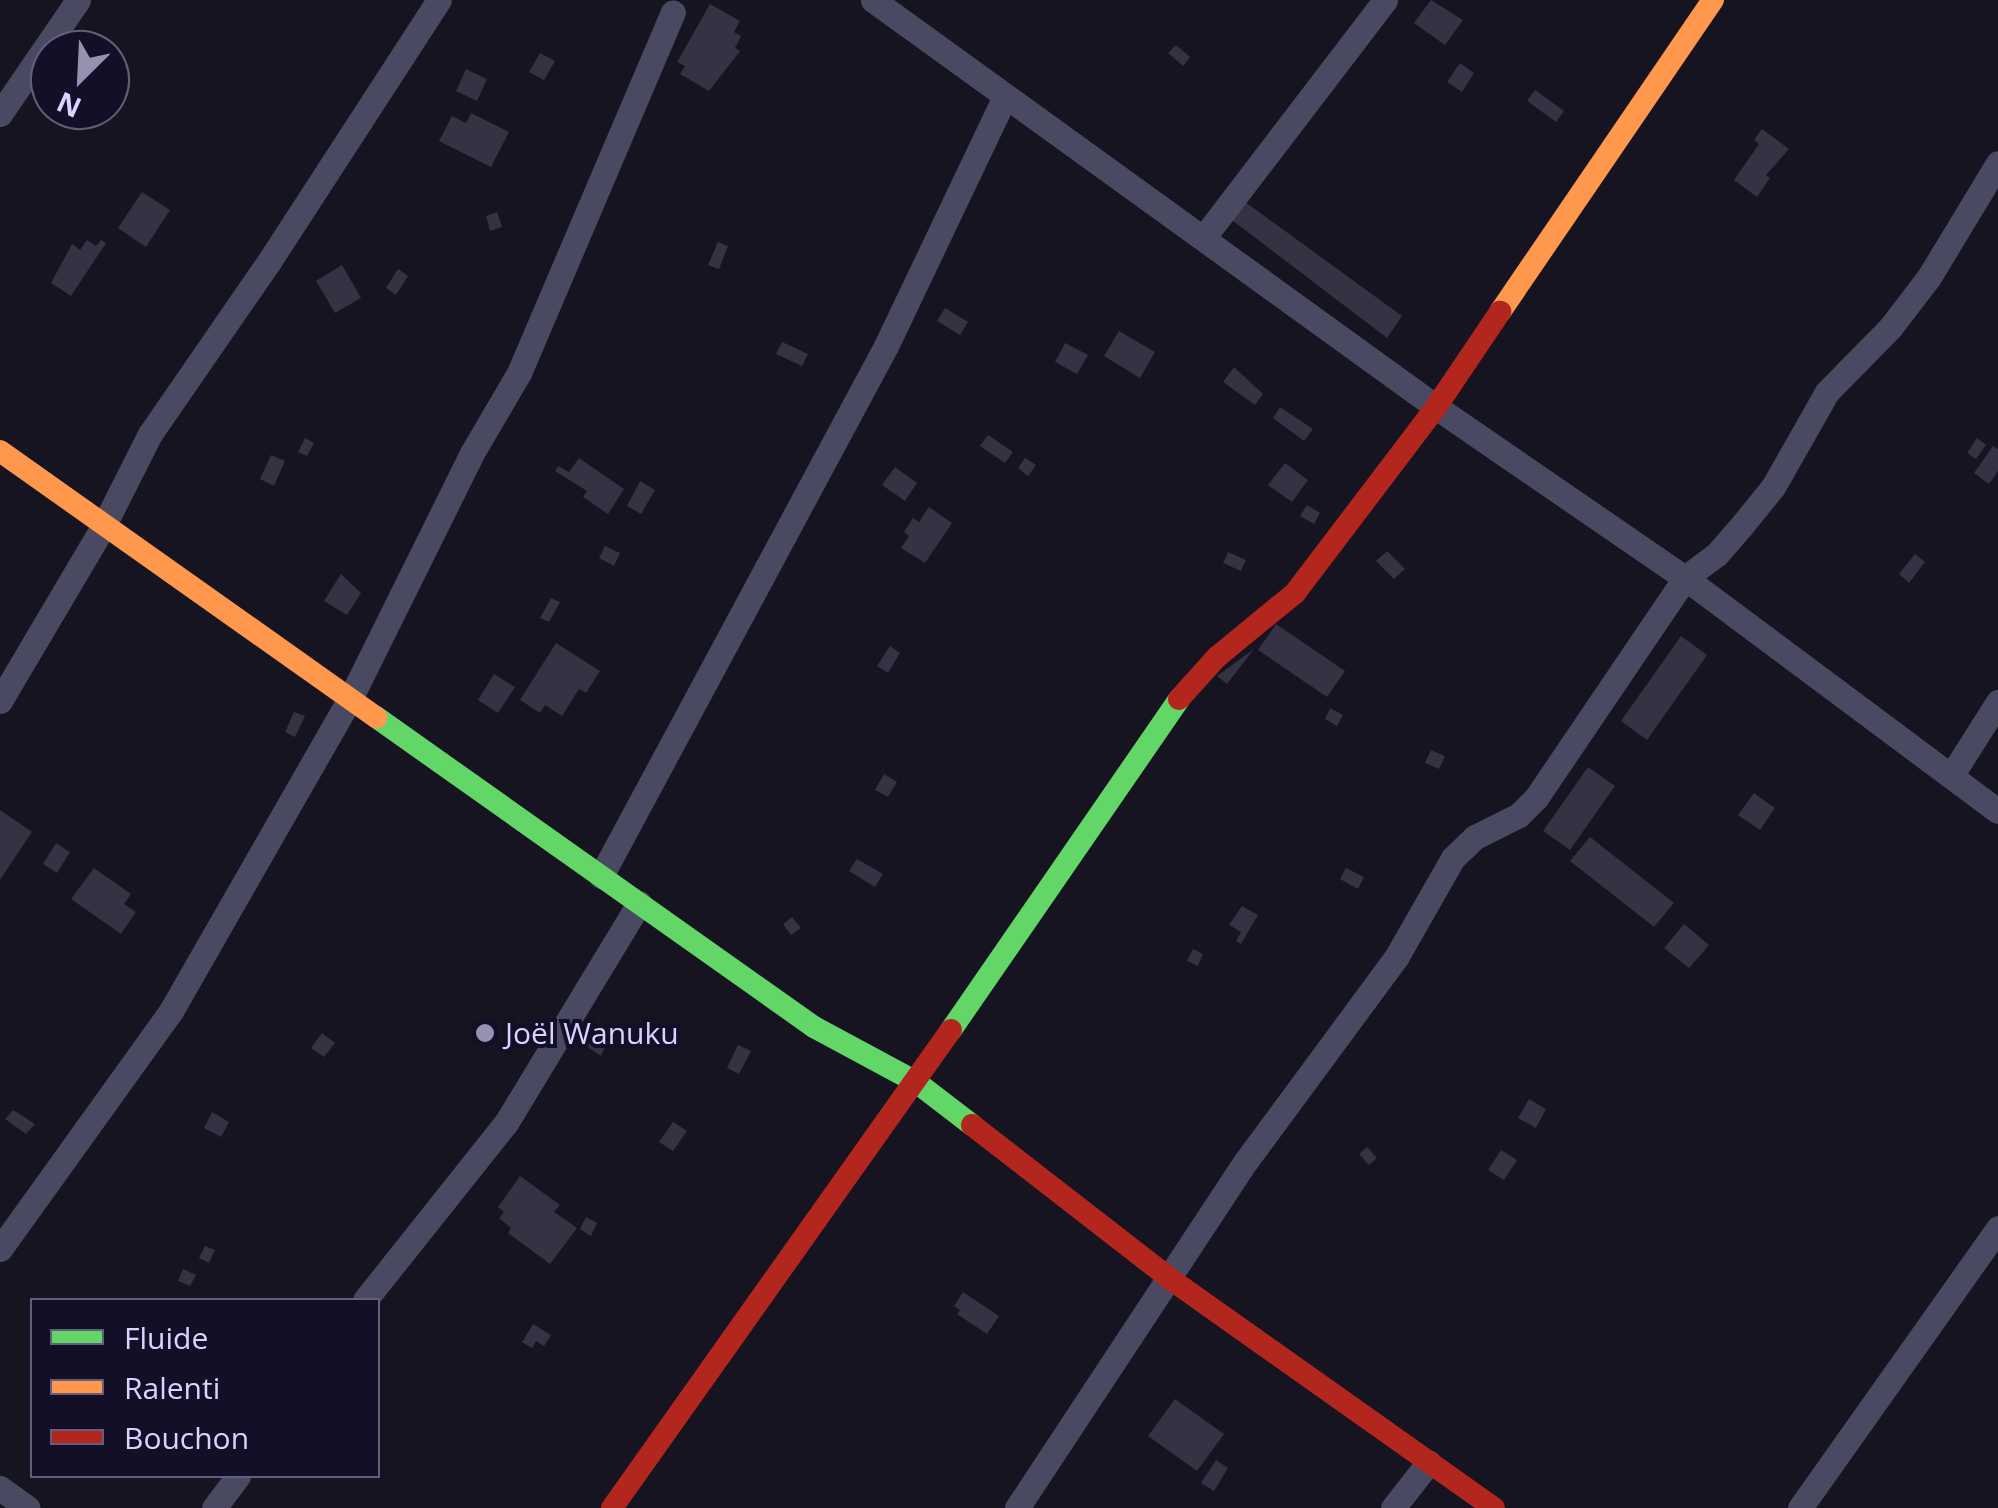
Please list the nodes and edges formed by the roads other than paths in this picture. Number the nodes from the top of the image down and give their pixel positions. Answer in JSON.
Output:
{"nodes":[{"id":1,"x":78,"y":0,"type":"edge"},
{"id":2,"x":438,"y":0,"type":"edge"},
{"id":3,"x":873,"y":0,"type":"edge"},
{"id":4,"x":1384,"y":0,"type":"edge"},
{"id":5,"x":1713,"y":0,"type":"edge"},
{"id":6,"x":673,"y":12,"type":"dead end"},
{"id":7,"x":1005,"y":97,"type":"junction"},
{"id":8,"x":0,"y":114,"type":"edge"},
{"id":9,"x":1998,"y":163,"type":"edge"},
{"id":10,"x":1204,"y":237,"type":"junction"},
{"id":11,"x":1436,"y":407,"type":"junction"},
{"id":12,"x":0,"y":452,"type":"edge"},
{"id":13,"x":104,"y":525,"type":"junction"},
{"id":14,"x":1686,"y":578,"type":"junction"},
{"id":15,"x":350,"y":699,"type":"junction"},
{"id":16,"x":0,"y":701,"type":"edge"},
{"id":17,"x":1998,"y":702,"type":"edge"},
{"id":18,"x":1951,"y":776,"type":"junction"},
{"id":19,"x":1998,"y":811,"type":"edge"},
{"id":20,"x":600,"y":876,"type":"junction"},
{"id":21,"x":639,"y":903,"type":"junction"},
{"id":22,"x":916,"y":1082,"type":"junction"},
{"id":23,"x":1998,"y":1228,"type":"edge"},
{"id":24,"x":0,"y":1249,"type":"edge"},
{"id":25,"x":1169,"y":1278,"type":"junction"},
{"id":26,"x":366,"y":1298,"type":"edge"},
{"id":27,"x":1429,"y":1462,"type":"junction"},
{"id":28,"x":236,"y":1478,"type":"edge"},
{"id":29,"x":0,"y":1488,"type":"edge"},
{"id":30,"x":28,"y":1508,"type":"edge"},
{"id":31,"x":214,"y":1508,"type":"edge"},
{"id":32,"x":612,"y":1508,"type":"edge"},
{"id":33,"x":1017,"y":1508,"type":"edge"},
{"id":34,"x":1393,"y":1508,"type":"edge"},
{"id":35,"x":1494,"y":1508,"type":"edge"},
{"id":36,"x":1800,"y":1508,"type":"edge"}],
"edges":[{"from":1,"to":8,"type":"street"},
{"from":2,"to":13,"type":"street"},
{"from":3,"to":7,"type":"street"},
{"from":4,"to":10,"type":"street"},
{"from":5,"to":11,"type":"street"},
{"from":6,"to":15,"type":"street"},
{"from":7,"to":10,"type":"street"},
{"from":7,"to":20,"type":"street"},
{"from":9,"to":14,"type":"street"},
{"from":10,"to":11,"type":"street"},
{"from":11,"to":14,"type":"street"},
{"from":11,"to":22,"type":"street"},
{"from":12,"to":13,"type":"street"},
{"from":13,"to":15,"type":"street"},
{"from":13,"to":16,"type":"street"},
{"from":14,"to":18,"type":"street"},
{"from":14,"to":25,"type":"street"},
{"from":15,"to":20,"type":"street"},
{"from":15,"to":24,"type":"street"},
{"from":17,"to":18,"type":"street"},
{"from":18,"to":19,"type":"street"},
{"from":20,"to":21,"type":"street"},
{"from":21,"to":22,"type":"street"},
{"from":21,"to":26,"type":"street"},
{"from":22,"to":25,"type":"street"},
{"from":22,"to":32,"type":"street"},
{"from":23,"to":36,"type":"street"},
{"from":25,"to":27,"type":"street"},
{"from":25,"to":33,"type":"street"},
{"from":27,"to":34,"type":"street"},
{"from":27,"to":35,"type":"street"},
{"from":28,"to":31,"type":"street"},
{"from":29,"to":30,"type":"street"}]}
